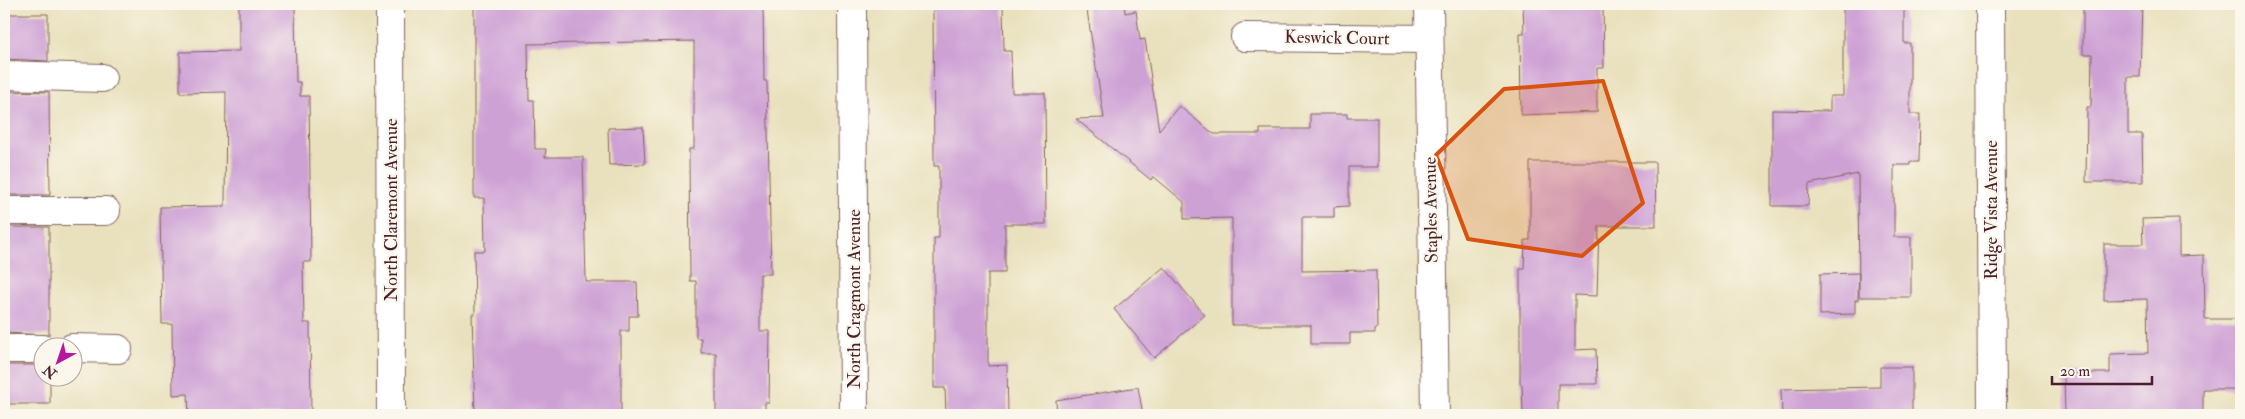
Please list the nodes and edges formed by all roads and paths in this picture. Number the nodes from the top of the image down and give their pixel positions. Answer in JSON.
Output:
{"nodes":[{"id":1,"x":390,"y":4,"type":"edge"},
{"id":2,"x":852,"y":4,"type":"edge"},
{"id":3,"x":1429,"y":4,"type":"edge"},
{"id":4,"x":1990,"y":4,"type":"edge"},
{"id":5,"x":1245,"y":37,"type":"dead end"},
{"id":6,"x":1428,"y":39,"type":"junction"},
{"id":7,"x":4,"y":75,"type":"edge"},
{"id":8,"x":102,"y":78,"type":"dead end"},
{"id":9,"x":4,"y":211,"type":"edge"},
{"id":10,"x":106,"y":211,"type":"dead end"},
{"id":11,"x":82,"y":348,"type":"edge"},
{"id":12,"x":4,"y":349,"type":"edge"},
{"id":13,"x":32,"y":349,"type":"edge"},
{"id":14,"x":118,"y":349,"type":"dead end"},
{"id":15,"x":391,"y":415,"type":"edge"},
{"id":16,"x":854,"y":415,"type":"edge"},
{"id":17,"x":1435,"y":415,"type":"edge"},
{"id":18,"x":1992,"y":415,"type":"edge"}],
"edges":[{"from":1,"to":15,"type":"street","name":"North Claremont Avenue"},
{"from":2,"to":16,"type":"street","name":"North Cragmont Avenue"},
{"from":3,"to":6,"type":"street","name":"Staples Avenue"},
{"from":4,"to":18,"type":"street","name":"Ridge Vista Avenue"},
{"from":5,"to":6,"type":"street","name":"Keswick Court"},
{"from":6,"to":17,"type":"street","name":"Staples Avenue"},
{"from":7,"to":8,"type":"street"},
{"from":9,"to":10,"type":"street"},
{"from":11,"to":14,"type":"street"},
{"from":12,"to":13,"type":"street"}]}
